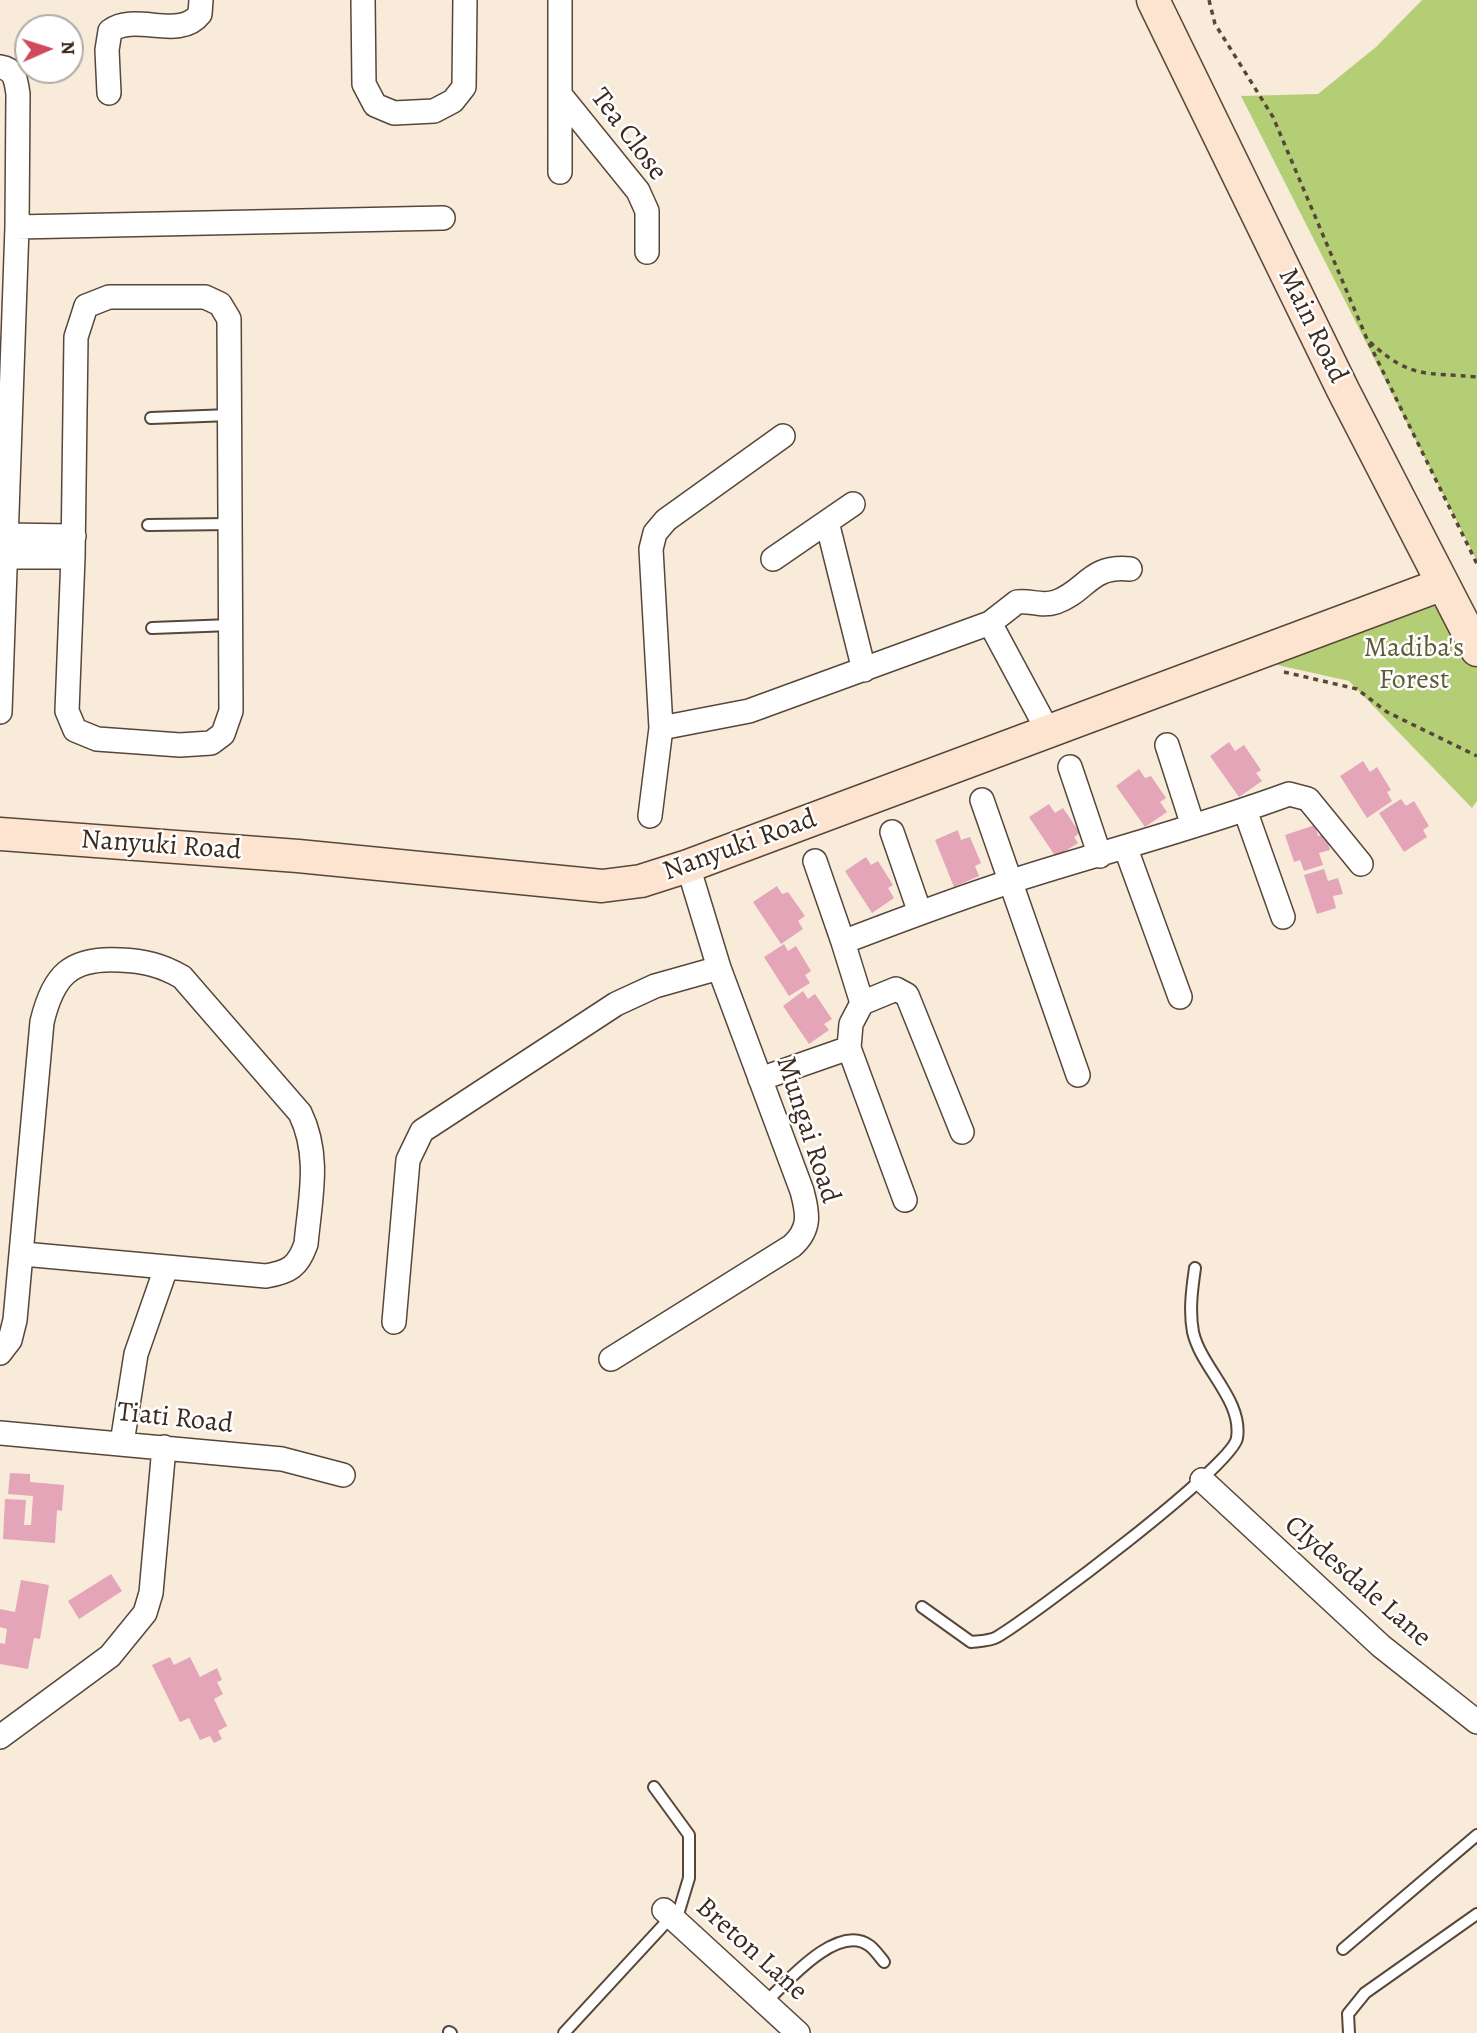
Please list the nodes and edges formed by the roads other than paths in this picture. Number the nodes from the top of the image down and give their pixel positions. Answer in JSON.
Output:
{"nodes":[{"id":1,"x":201,"y":0,"type":"edge"},
{"id":2,"x":363,"y":0,"type":"edge"},
{"id":3,"x":465,"y":0,"type":"edge"},
{"id":4,"x":560,"y":0,"type":"edge"},
{"id":5,"x":1153,"y":0,"type":"edge"},
{"id":6,"x":5,"y":68,"type":"edge"},
{"id":7,"x":108,"y":93,"type":"dead end"},
{"id":8,"x":562,"y":97,"type":"junction"},
{"id":9,"x":560,"y":172,"type":"dead end"},
{"id":10,"x":443,"y":218,"type":"dead end"},
{"id":11,"x":17,"y":227,"type":"junction"},
{"id":12,"x":648,"y":252,"type":"dead end"},
{"id":13,"x":230,"y":415,"type":"junction"},
{"id":14,"x":151,"y":418,"type":"dead end"},
{"id":15,"x":783,"y":436,"type":"dead end"},
{"id":16,"x":853,"y":504,"type":"dead end"},
{"id":17,"x":827,"y":522,"type":"junction"},
{"id":18,"x":231,"y":524,"type":"junction"},
{"id":19,"x":148,"y":525,"type":"dead end"},
{"id":20,"x":4,"y":546,"type":"junction"},
{"id":21,"x":74,"y":546,"type":"junction"},
{"id":22,"x":773,"y":559,"type":"dead end"},
{"id":23,"x":1130,"y":569,"type":"dead end"},
{"id":24,"x":1443,"y":584,"type":"junction"},
{"id":25,"x":990,"y":623,"type":"junction"},
{"id":26,"x":231,"y":625,"type":"junction"},
{"id":27,"x":1,"y":628,"type":"edge"},
{"id":28,"x":152,"y":628,"type":"dead end"},
{"id":29,"x":1477,"y":650,"type":"edge"},
{"id":30,"x":864,"y":670,"type":"junction"},
{"id":31,"x":0,"y":712,"type":"edge"},
{"id":32,"x":661,"y":728,"type":"junction"},
{"id":33,"x":1048,"y":731,"type":"junction"},
{"id":34,"x":1167,"y":745,"type":"dead end"},
{"id":35,"x":1070,"y":767,"type":"dead end"},
{"id":36,"x":982,"y":800,"type":"dead end"},
{"id":37,"x":1245,"y":810,"type":"junction"},
{"id":38,"x":650,"y":816,"type":"dead end"},
{"id":39,"x":1193,"y":826,"type":"junction"},
{"id":40,"x":892,"y":832,"type":"dead end"},
{"id":41,"x":0,"y":834,"type":"edge"},
{"id":42,"x":1126,"y":849,"type":"junction"},
{"id":43,"x":1100,"y":856,"type":"junction"},
{"id":44,"x":816,"y":861,"type":"dead end"},
{"id":45,"x":1360,"y":864,"type":"dead end"},
{"id":46,"x":688,"y":866,"type":"junction"},
{"id":47,"x":1011,"y":882,"type":"junction"},
{"id":48,"x":920,"y":913,"type":"junction"},
{"id":49,"x":1283,"y":917,"type":"dead end"},
{"id":50,"x":843,"y":942,"type":"junction"},
{"id":51,"x":719,"y":968,"type":"junction"},
{"id":52,"x":1180,"y":997,"type":"dead end"},
{"id":53,"x":862,"y":1003,"type":"junction"},
{"id":54,"x":849,"y":1048,"type":"junction"},
{"id":55,"x":1078,"y":1075,"type":"dead end"},
{"id":56,"x":760,"y":1079,"type":"junction"},
{"id":57,"x":962,"y":1132,"type":"dead end"},
{"id":58,"x":905,"y":1200,"type":"dead end"},
{"id":59,"x":23,"y":1254,"type":"junction"},
{"id":60,"x":166,"y":1268,"type":"junction"},
{"id":61,"x":1195,"y":1268,"type":"dead end"},
{"id":62,"x":394,"y":1322,"type":"dead end"},
{"id":63,"x":0,"y":1353,"type":"edge"},
{"id":64,"x":611,"y":1359,"type":"dead end"},
{"id":65,"x":0,"y":1433,"type":"edge"},
{"id":66,"x":122,"y":1443,"type":"junction"},
{"id":67,"x":164,"y":1447,"type":"junction"},
{"id":68,"x":343,"y":1475,"type":"dead end"},
{"id":69,"x":1202,"y":1480,"type":"junction"},
{"id":70,"x":922,"y":1607,"type":"dead end"},
{"id":71,"x":1477,"y":1722,"type":"edge"},
{"id":72,"x":0,"y":1737,"type":"edge"},
{"id":73,"x":654,"y":1787,"type":"dead end"},
{"id":74,"x":1477,"y":1835,"type":"edge"},
{"id":75,"x":1477,"y":1914,"type":"edge"},
{"id":76,"x":670,"y":1916,"type":"junction"},
{"id":77,"x":1343,"y":1948,"type":"dead end"},
{"id":78,"x":884,"y":1962,"type":"dead end"},
{"id":79,"x":765,"y":2003,"type":"junction"},
{"id":80,"x":564,"y":2033,"type":"edge"},
{"id":81,"x":798,"y":2033,"type":"edge"},
{"id":82,"x":1349,"y":2033,"type":"edge"}],
"edges":[{"from":1,"to":7,"type":"street"},
{"from":2,"to":3,"type":"street"},
{"from":4,"to":8,"type":"street"},
{"from":5,"to":24,"type":"street","name":"Main Road"},
{"from":6,"to":11,"type":"street"},
{"from":8,"to":9,"type":"street"},
{"from":8,"to":12,"type":"street","name":"Tea Close"},
{"from":10,"to":11,"type":"street"},
{"from":11,"to":20,"type":"street"},
{"from":13,"to":14,"type":"lane"},
{"from":13,"to":18,"type":"street"},
{"from":13,"to":21,"type":"street"},
{"from":15,"to":32,"type":"street"},
{"from":16,"to":17,"type":"street"},
{"from":17,"to":22,"type":"street"},
{"from":17,"to":30,"type":"street"},
{"from":18,"to":19,"type":"lane"},
{"from":18,"to":26,"type":"street"},
{"from":20,"to":21,"type":"street"},
{"from":20,"to":27,"type":"street"},
{"from":21,"to":26,"type":"street"},
{"from":23,"to":25,"type":"street"},
{"from":24,"to":29,"type":"street","name":"Main Road"},
{"from":24,"to":33,"type":"street","name":"Nanyuki Road"},
{"from":25,"to":30,"type":"street"},
{"from":25,"to":33,"type":"street"},
{"from":26,"to":28,"type":"lane"},
{"from":27,"to":31,"type":"street"},
{"from":30,"to":32,"type":"street"},
{"from":32,"to":38,"type":"street"},
{"from":33,"to":46,"type":"street","name":"Nanyuki Road"},
{"from":34,"to":39,"type":"street"},
{"from":35,"to":43,"type":"street"},
{"from":36,"to":47,"type":"street"},
{"from":37,"to":39,"type":"street"},
{"from":37,"to":45,"type":"street"},
{"from":37,"to":49,"type":"street"},
{"from":39,"to":42,"type":"street"},
{"from":40,"to":48,"type":"street"},
{"from":41,"to":46,"type":"street","name":"Nanyuki Road"},
{"from":42,"to":43,"type":"street"},
{"from":42,"to":52,"type":"street"},
{"from":43,"to":47,"type":"street"},
{"from":44,"to":50,"type":"street"},
{"from":46,"to":51,"type":"street","name":"Mungai Road"},
{"from":47,"to":48,"type":"street"},
{"from":47,"to":55,"type":"street"},
{"from":48,"to":50,"type":"street"},
{"from":50,"to":53,"type":"street"},
{"from":51,"to":56,"type":"street","name":"Mungai Road"},
{"from":51,"to":62,"type":"street"},
{"from":53,"to":54,"type":"street"},
{"from":53,"to":57,"type":"street"},
{"from":54,"to":56,"type":"street"},
{"from":54,"to":58,"type":"street"},
{"from":56,"to":64,"type":"street","name":"Mungai Road"},
{"from":59,"to":60,"type":"street"},
{"from":59,"to":60,"type":"street"},
{"from":59,"to":63,"type":"street"},
{"from":60,"to":66,"type":"street"},
{"from":61,"to":69,"type":"lane"},
{"from":65,"to":66,"type":"street","name":"Tiati Road"},
{"from":66,"to":67,"type":"street","name":"Tiati Road"},
{"from":67,"to":68,"type":"street","name":"Tiati Road"},
{"from":67,"to":72,"type":"street"},
{"from":69,"to":70,"type":"lane"},
{"from":69,"to":71,"type":"street","name":"Clydesdale Lane"},
{"from":73,"to":76,"type":"lane"},
{"from":74,"to":77,"type":"lane"},
{"from":75,"to":82,"type":"lane"},
{"from":76,"to":79,"type":"street","name":"Breton Lane"},
{"from":76,"to":80,"type":"lane"},
{"from":78,"to":79,"type":"lane"},
{"from":79,"to":81,"type":"street","name":"Breton Lane"}]}
